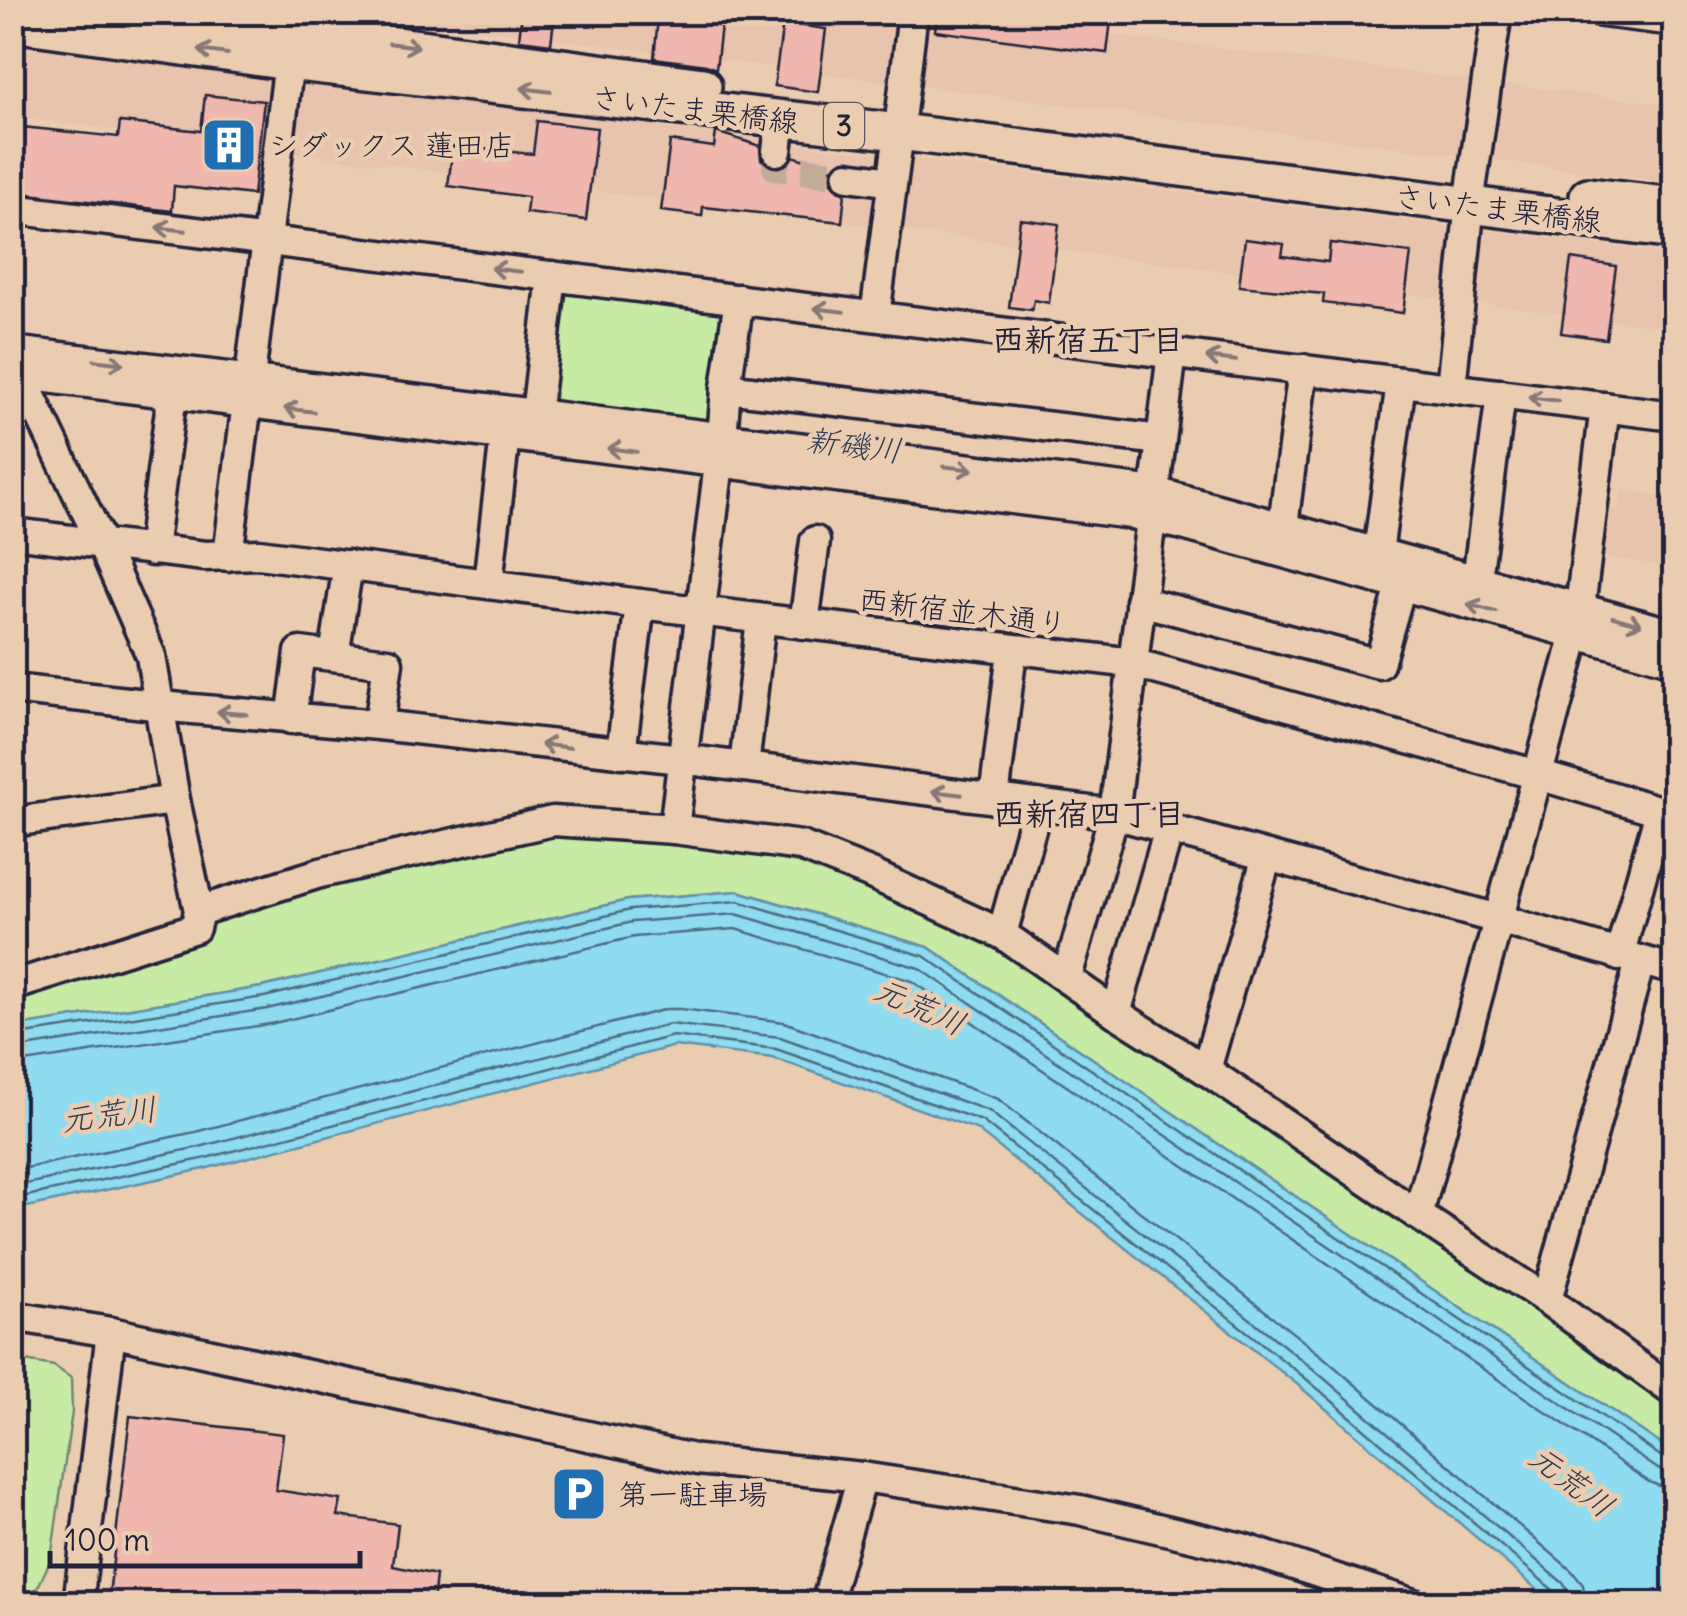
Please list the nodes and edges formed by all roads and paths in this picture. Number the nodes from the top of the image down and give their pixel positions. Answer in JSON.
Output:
{"nodes":[{"id":1,"x":133,"y":12,"type":"edge"},
{"id":2,"x":913,"y":12,"type":"edge"},
{"id":3,"x":1497,"y":12,"type":"edge"},
{"id":4,"x":1602,"y":12,"type":"edge"},
{"id":5,"x":1674,"y":22,"type":"edge"},
{"id":6,"x":12,"y":23,"type":"edge"},
{"id":7,"x":292,"y":35,"type":"edge"},
{"id":8,"x":900,"y":122,"type":"junction"},
{"id":9,"x":848,"y":176,"type":"tunnel mouth"},
{"id":10,"x":892,"y":182,"type":"junction"},
{"id":11,"x":1471,"y":194,"type":"junction"},
{"id":12,"x":1674,"y":206,"type":"edge"},
{"id":13,"x":12,"y":208,"type":"edge"},
{"id":14,"x":1674,"y":231,"type":"edge"},
{"id":15,"x":268,"y":240,"type":"junction"},
{"id":16,"x":552,"y":276,"type":"junction"},
{"id":17,"x":740,"y":299,"type":"junction"},
{"id":18,"x":875,"y":316,"type":"junction"},
{"id":19,"x":1172,"y":353,"type":"junction"},
{"id":20,"x":15,"y":365,"type":"edge"},
{"id":21,"x":1302,"y":370,"type":"junction"},
{"id":22,"x":1401,"y":382,"type":"junction"},
{"id":23,"x":726,"y":388,"type":"junction"},
{"id":24,"x":1451,"y":388,"type":"junction"},
{"id":25,"x":249,"y":392,"type":"junction"},
{"id":26,"x":172,"y":394,"type":"junction"},
{"id":27,"x":1501,"y":394,"type":"junction"},
{"id":28,"x":1605,"y":407,"type":"junction"},
{"id":29,"x":536,"y":414,"type":"junction"},
{"id":30,"x":1674,"y":416,"type":"edge"},
{"id":31,"x":505,"y":436,"type":"junction"},
{"id":32,"x":1162,"y":440,"type":"junction"},
{"id":33,"x":720,"y":450,"type":"junction"},
{"id":34,"x":1153,"y":505,"type":"junction"},
{"id":35,"x":1283,"y":526,"type":"junction"},
{"id":36,"x":12,"y":533,"type":"edge"},
{"id":37,"x":815,"y":541,"type":"dead end"},
{"id":38,"x":102,"y":544,"type":"junction"},
{"id":39,"x":152,"y":551,"type":"junction"},
{"id":40,"x":1378,"y":553,"type":"junction"},
{"id":41,"x":228,"y":556,"type":"junction"},
{"id":42,"x":348,"y":565,"type":"junction"},
{"id":43,"x":1477,"y":580,"type":"junction"},
{"id":44,"x":488,"y":584,"type":"junction"},
{"id":45,"x":1401,"y":586,"type":"junction"},
{"id":46,"x":1140,"y":601,"type":"junction"},
{"id":47,"x":640,"y":604,"type":"junction"},
{"id":48,"x":699,"y":610,"type":"junction"},
{"id":49,"x":762,"y":619,"type":"junction"},
{"id":50,"x":1579,"y":621,"type":"junction"},
{"id":51,"x":804,"y":624,"type":"junction"},
{"id":52,"x":1674,"y":634,"type":"edge"},
{"id":53,"x":1012,"y":650,"type":"junction"},
{"id":54,"x":334,"y":656,"type":"junction"},
{"id":55,"x":1674,"y":661,"type":"edge"},
{"id":56,"x":1133,"y":664,"type":"junction"},
{"id":57,"x":12,"y":688,"type":"edge"},
{"id":58,"x":159,"y":706,"type":"junction"},
{"id":59,"x":291,"y":719,"type":"junction"},
{"id":60,"x":379,"y":724,"type":"junction"},
{"id":61,"x":622,"y":754,"type":"junction"},
{"id":62,"x":680,"y":759,"type":"junction"},
{"id":63,"x":744,"y":768,"type":"junction"},
{"id":64,"x":1538,"y":775,"type":"junction"},
{"id":65,"x":994,"y":799,"type":"junction"},
{"id":66,"x":175,"y":800,"type":"junction"},
{"id":67,"x":1038,"y":804,"type":"junction"},
{"id":68,"x":1668,"y":813,"type":"edge"},
{"id":69,"x":1114,"y":814,"type":"junction"},
{"id":70,"x":12,"y":822,"type":"edge"},
{"id":71,"x":674,"y":829,"type":"junction"},
{"id":72,"x":1169,"y":829,"type":"junction"},
{"id":73,"x":1267,"y":856,"type":"junction"},
{"id":74,"x":199,"y":910,"type":"junction"},
{"id":75,"x":1498,"y":919,"type":"junction"},
{"id":76,"x":1002,"y":934,"type":"junction"},
{"id":77,"x":1629,"y":959,"type":"junction"},
{"id":78,"x":1674,"y":970,"type":"edge"},
{"id":79,"x":1067,"y":977,"type":"junction"},
{"id":80,"x":12,"y":986,"type":"edge"},
{"id":81,"x":1116,"y":1013,"type":"junction"},
{"id":82,"x":1206,"y":1070,"type":"junction"},
{"id":83,"x":1418,"y":1215,"type":"junction"},
{"id":84,"x":1547,"y":1300,"type":"junction"},
{"id":85,"x":12,"y":1316,"type":"edge"},
{"id":86,"x":111,"y":1332,"type":"junction"},
{"id":87,"x":1674,"y":1392,"type":"edge"},
{"id":88,"x":862,"y":1478,"type":"junction"},
{"id":89,"x":78,"y":1604,"type":"edge"},
{"id":90,"x":826,"y":1604,"type":"edge"},
{"id":91,"x":1414,"y":1604,"type":"edge"}],
"edges":[{"from":1,"to":7,"type":"main road","name":"さいたま栗橋線","number":"3"},
{"from":2,"to":8,"type":"street"},
{"from":3,"to":11,"type":"street"},
{"from":4,"to":5,"type":"street"},
{"from":7,"to":6,"type":"main road","name":"さいたま栗橋線","number":"3","one_way":true},
{"from":7,"to":8,"type":"main road","name":"さいたま栗橋線","number":"3","one_way":true},
{"from":8,"to":7,"type":"main road","name":"さいたま栗橋線","number":"3","one_way":true},
{"from":7,"to":15,"type":"street"},
{"from":8,"to":10,"type":"street"},
{"from":8,"to":11,"type":"main road","name":"さいたま栗橋線","number":"3"},
{"from":9,"to":10,"type":"street"},
{"from":10,"to":18,"type":"street"},
{"from":11,"to":12,"type":"main road","name":"さいたま栗橋線","number":"3"},
{"from":11,"to":14,"type":"main road","name":"さいたま栗橋線","number":"3"},
{"from":11,"to":24,"type":"street"},
{"from":15,"to":13,"type":"street","one_way":true},
{"from":16,"to":15,"type":"street","one_way":true},
{"from":15,"to":25,"type":"street"},
{"from":16,"to":17,"type":"street"},
{"from":16,"to":29,"type":"street"},
{"from":18,"to":17,"type":"street","one_way":true},
{"from":17,"to":23,"type":"street"},
{"from":18,"to":19,"type":"street"},
{"from":21,"to":19,"type":"street","one_way":true},
{"from":19,"to":32,"type":"street"},
{"from":20,"to":25,"type":"street","one_way":true},
{"from":20,"to":26,"type":"street"},
{"from":20,"to":38,"type":"street"},
{"from":21,"to":22,"type":"street"},
{"from":21,"to":35,"type":"street"},
{"from":22,"to":24,"type":"street"},
{"from":22,"to":40,"type":"street"},
{"from":23,"to":32,"type":"street"},
{"from":23,"to":33,"type":"street"},
{"from":24,"to":27,"type":"street"},
{"from":25,"to":26,"type":"street"},
{"from":25,"to":29,"type":"street"},
{"from":31,"to":25,"type":"street","one_way":true},
{"from":25,"to":41,"type":"street"},
{"from":26,"to":39,"type":"street"},
{"from":28,"to":27,"type":"street","one_way":true},
{"from":27,"to":43,"type":"street"},
{"from":28,"to":30,"type":"street"},
{"from":28,"to":50,"type":"street"},
{"from":29,"to":33,"type":"street"},
{"from":33,"to":31,"type":"street","one_way":true},
{"from":31,"to":44,"type":"street"},
{"from":32,"to":34,"type":"street"},
{"from":33,"to":34,"type":"street"},
{"from":33,"to":48,"type":"street"},
{"from":34,"to":35,"type":"street"},
{"from":34,"to":45,"type":"street"},
{"from":34,"to":46,"type":"street"},
{"from":35,"to":40,"type":"street"},
{"from":36,"to":38,"type":"street","name":"西新宿並木通り"},
{"from":37,"to":51,"type":"street"},
{"from":38,"to":39,"type":"street","name":"西新宿並木通り"},
{"from":38,"to":58,"type":"street"},
{"from":39,"to":41,"type":"street","name":"西新宿並木通り"},
{"from":40,"to":43,"type":"street"},
{"from":41,"to":42,"type":"street","name":"西新宿並木通り"},
{"from":42,"to":44,"type":"street","name":"西新宿並木通り"},
{"from":42,"to":54,"type":"street"},
{"from":43,"to":50,"type":"street"},
{"from":44,"to":47,"type":"street","name":"西新宿並木通り"},
{"from":45,"to":46,"type":"street"},
{"from":50,"to":45,"type":"street","one_way":true},
{"from":46,"to":56,"type":"street"},
{"from":47,"to":48,"type":"street","name":"西新宿並木通り"},
{"from":47,"to":61,"type":"street"},
{"from":48,"to":49,"type":"street","name":"西新宿並木通り"},
{"from":48,"to":62,"type":"street"},
{"from":49,"to":51,"type":"street","name":"西新宿並木通り"},
{"from":49,"to":63,"type":"street"},
{"from":50,"to":52,"type":"street","one_way":true},
{"from":50,"to":55,"type":"street"},
{"from":50,"to":64,"type":"street"},
{"from":51,"to":53,"type":"street","name":"西新宿並木通り"},
{"from":53,"to":56,"type":"street","name":"西新宿並木通り"},
{"from":53,"to":65,"type":"street"},
{"from":54,"to":59,"type":"street"},
{"from":54,"to":60,"type":"street"},
{"from":56,"to":64,"type":"street","name":"西新宿並木通り"},
{"from":56,"to":69,"type":"street"},
{"from":57,"to":58,"type":"street"},
{"from":59,"to":58,"type":"street","one_way":true},
{"from":58,"to":66,"type":"street"},
{"from":59,"to":60,"type":"street"},
{"from":61,"to":60,"type":"street","one_way":true},
{"from":61,"to":62,"type":"street"},
{"from":62,"to":63,"type":"street"},
{"from":62,"to":71,"type":"street"},
{"from":65,"to":63,"type":"street","one_way":true},
{"from":64,"to":68,"type":"street","name":"西新宿並木通り"},
{"from":64,"to":75,"type":"street"},
{"from":65,"to":67,"type":"street"},
{"from":66,"to":70,"type":"street"},
{"from":66,"to":74,"type":"street"},
{"from":67,"to":69,"type":"street"},
{"from":67,"to":76,"type":"street"},
{"from":68,"to":77,"type":"street"},
{"from":69,"to":72,"type":"street"},
{"from":69,"to":79,"type":"street"},
{"from":71,"to":74,"type":"street"},
{"from":71,"to":76,"type":"street"},
{"from":72,"to":73,"type":"street"},
{"from":72,"to":81,"type":"street"},
{"from":73,"to":75,"type":"street"},
{"from":73,"to":82,"type":"street"},
{"from":74,"to":80,"type":"street"},
{"from":75,"to":77,"type":"street"},
{"from":75,"to":83,"type":"street"},
{"from":76,"to":79,"type":"street"},
{"from":77,"to":78,"type":"street"},
{"from":77,"to":84,"type":"street"},
{"from":79,"to":81,"type":"street"},
{"from":81,"to":82,"type":"street"},
{"from":82,"to":83,"type":"street"},
{"from":83,"to":84,"type":"street"},
{"from":84,"to":87,"type":"street"},
{"from":85,"to":86,"type":"street"},
{"from":86,"to":88,"type":"street"},
{"from":86,"to":89,"type":"street"},
{"from":88,"to":90,"type":"street"},
{"from":88,"to":91,"type":"street"}]}
